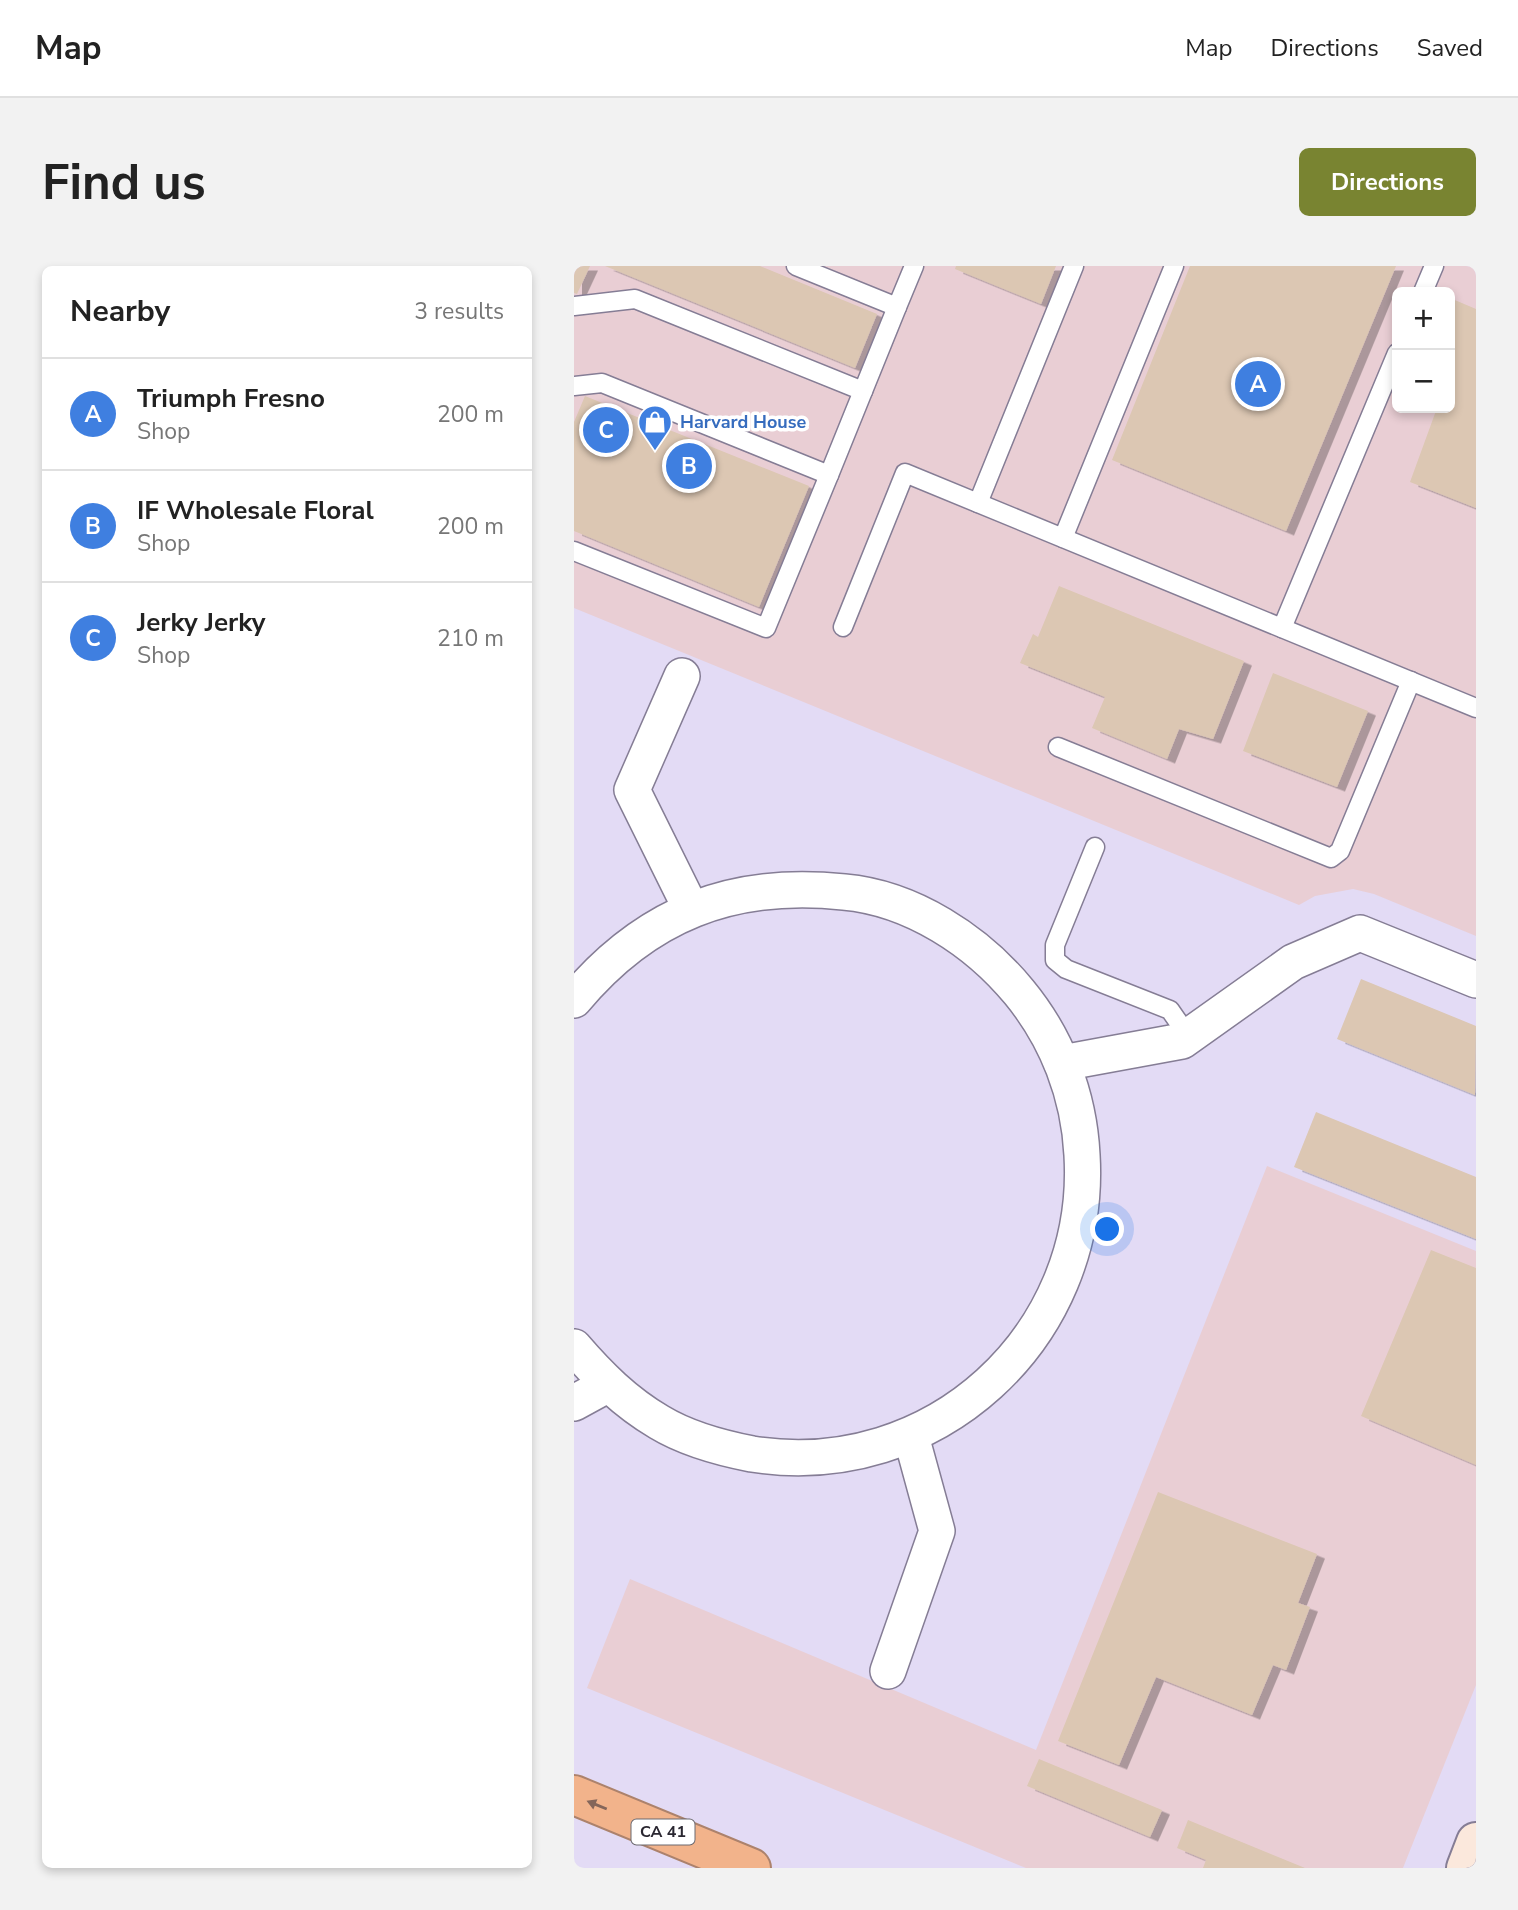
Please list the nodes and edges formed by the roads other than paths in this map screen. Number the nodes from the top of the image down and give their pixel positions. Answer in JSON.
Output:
{"nodes":[{"id":1,"x":796,"y":266,"type":"edge"},
{"id":2,"x":914,"y":266,"type":"edge"},
{"id":3,"x":1074,"y":266,"type":"edge"},
{"id":4,"x":1174,"y":266,"type":"edge"},
{"id":5,"x":1434,"y":266,"type":"edge"},
{"id":6,"x":1425,"y":287,"type":"edge"},
{"id":7,"x":574,"y":306,"type":"edge"},
{"id":8,"x":897,"y":307,"type":"junction"},
{"id":9,"x":1392,"y":365,"type":"edge"},
{"id":10,"x":574,"y":386,"type":"edge"},
{"id":11,"x":863,"y":391,"type":"junction"},
{"id":12,"x":829,"y":475,"type":"junction"},
{"id":13,"x":978,"y":503,"type":"junction"},
{"id":14,"x":1063,"y":538,"type":"junction"},
{"id":15,"x":574,"y":551,"type":"edge"},
{"id":16,"x":843,"y":627,"type":"dead end"},
{"id":17,"x":1282,"y":628,"type":"junction"},
{"id":18,"x":682,"y":676,"type":"dead end"},
{"id":19,"x":1410,"y":681,"type":"junction"},
{"id":20,"x":1474,"y":701,"type":"edge"},
{"id":21,"x":1058,"y":747,"type":"dead end"},
{"id":22,"x":1095,"y":847,"type":"dead end"},
{"id":23,"x":691,"y":909,"type":"junction"},
{"id":24,"x":1476,"y":980,"type":"edge"},
{"id":25,"x":574,"y":1000,"type":"edge"},
{"id":26,"x":1188,"y":1036,"type":"junction"},
{"id":27,"x":1062,"y":1063,"type":"junction"},
{"id":28,"x":574,"y":1347,"type":"edge"},
{"id":29,"x":607,"y":1385,"type":"junction"},
{"id":30,"x":574,"y":1404,"type":"edge"},
{"id":31,"x":911,"y":1436,"type":"junction"},
{"id":32,"x":888,"y":1671,"type":"dead end"},
{"id":33,"x":574,"y":1795,"type":"edge"},
{"id":34,"x":1476,"y":1842,"type":"edge"},
{"id":35,"x":751,"y":1868,"type":"edge"},
{"id":36,"x":1466,"y":1868,"type":"edge"}],
"edges":[{"from":1,"to":8,"type":"lane"},
{"from":2,"to":8,"type":"lane"},
{"from":3,"to":13,"type":"lane"},
{"from":4,"to":14,"type":"lane"},
{"from":5,"to":6,"type":"lane"},
{"from":7,"to":11,"type":"lane"},
{"from":8,"to":11,"type":"lane"},
{"from":9,"to":17,"type":"lane"},
{"from":10,"to":12,"type":"lane"},
{"from":11,"to":12,"type":"lane"},
{"from":12,"to":15,"type":"lane"},
{"from":13,"to":14,"type":"lane"},
{"from":13,"to":16,"type":"lane"},
{"from":14,"to":17,"type":"lane"},
{"from":17,"to":19,"type":"lane"},
{"from":18,"to":23,"type":"street"},
{"from":19,"to":20,"type":"lane"},
{"from":19,"to":21,"type":"lane"},
{"from":22,"to":26,"type":"lane"},
{"from":23,"to":25,"type":"street"},
{"from":23,"to":27,"type":"street"},
{"from":24,"to":26,"type":"street"},
{"from":26,"to":27,"type":"street"},
{"from":27,"to":31,"type":"street"},
{"from":28,"to":29,"type":"street"},
{"from":29,"to":30,"type":"street"},
{"from":29,"to":31,"type":"street"},
{"from":31,"to":32,"type":"street"},
{"from":35,"to":33,"type":"highway","number":"CA 41","one_way":true},
{"from":34,"to":36,"type":"main road"}]}
